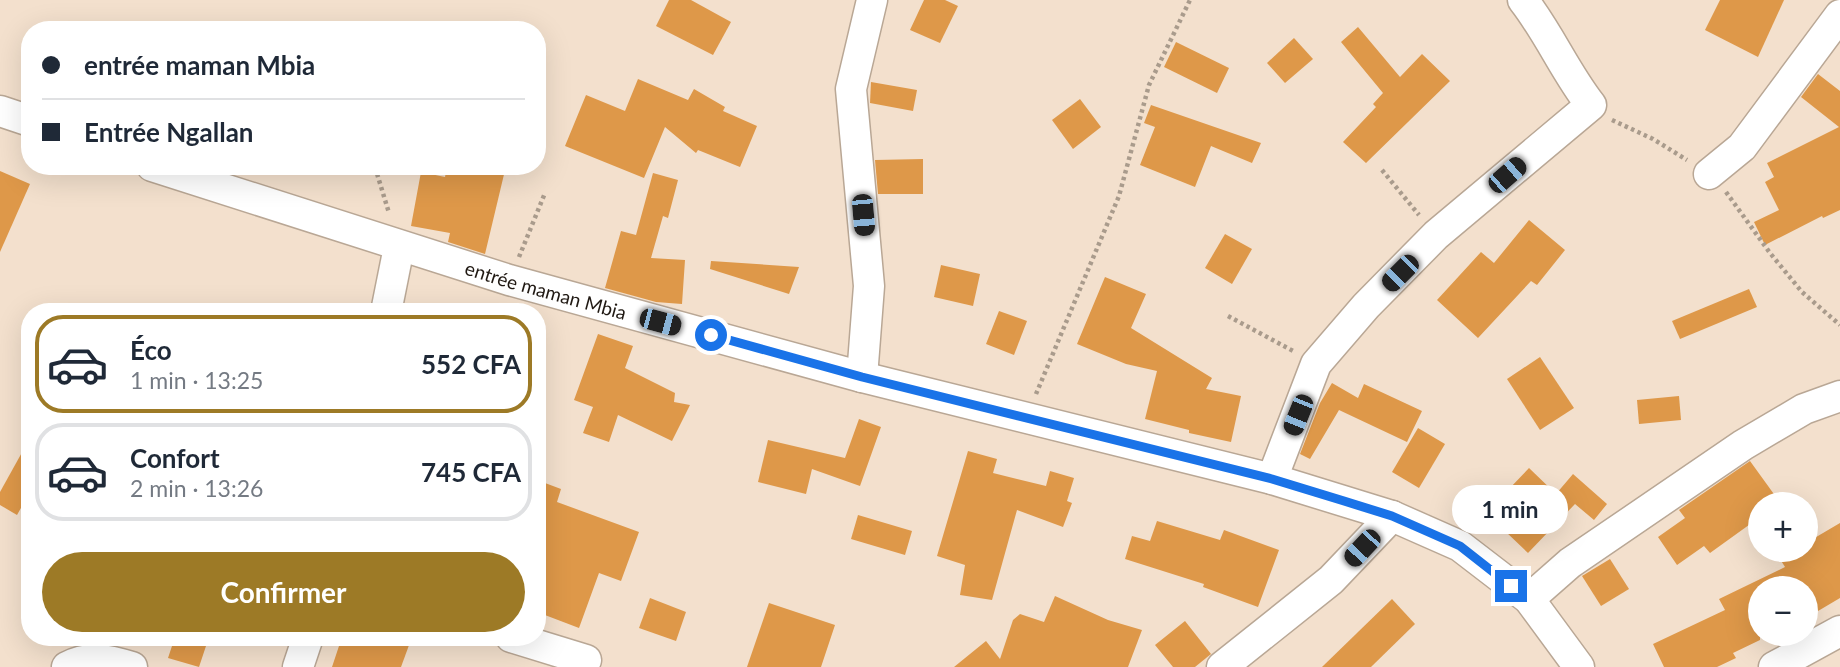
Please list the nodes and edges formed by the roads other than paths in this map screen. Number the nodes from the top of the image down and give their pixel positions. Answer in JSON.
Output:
{"nodes":[{"id":1,"x":872,"y":0,"type":"edge"},
{"id":2,"x":1522,"y":0,"type":"edge"},
{"id":3,"x":1840,"y":15,"type":"edge"},
{"id":4,"x":0,"y":111,"type":"edge"},
{"id":5,"x":21,"y":118,"type":"edge"},
{"id":6,"x":1709,"y":174,"type":"road end"},
{"id":7,"x":179,"y":175,"type":"edge"},
{"id":8,"x":399,"y":247,"type":"junction"},
{"id":9,"x":388,"y":303,"type":"edge"},
{"id":10,"x":862,"y":377,"type":"junction"},
{"id":11,"x":1840,"y":396,"type":"edge"},
{"id":12,"x":1272,"y":479,"type":"junction"},
{"id":13,"x":1392,"y":516,"type":"junction"},
{"id":14,"x":1529,"y":599,"type":"junction"},
{"id":15,"x":1840,"y":631,"type":"edge"},
{"id":16,"x":305,"y":646,"type":"edge"},
{"id":17,"x":540,"y":646,"type":"edge"},
{"id":18,"x":586,"y":660,"type":"dead end"},
{"id":19,"x":67,"y":667,"type":"edge"},
{"id":20,"x":132,"y":667,"type":"edge"},
{"id":21,"x":298,"y":667,"type":"edge"},
{"id":22,"x":1222,"y":667,"type":"edge"},
{"id":23,"x":1578,"y":667,"type":"edge"},
{"id":24,"x":1774,"y":667,"type":"edge"}],
"edges":[{"from":1,"to":10,"type":"street"},
{"from":2,"to":12,"type":"street"},
{"from":3,"to":6,"type":"street"},
{"from":4,"to":5,"type":"street"},
{"from":7,"to":8,"type":"street","name":"entrée maman Mbia"},
{"from":8,"to":9,"type":"street"},
{"from":8,"to":10,"type":"street","name":"entrée maman Mbia"},
{"from":10,"to":12,"type":"street","name":"entrée maman Mbia"},
{"from":11,"to":14,"type":"street"},
{"from":12,"to":13,"type":"street","name":"entrée maman Mbia"},
{"from":13,"to":14,"type":"street","name":"entrée maman Mbia"},
{"from":13,"to":22,"type":"street"},
{"from":14,"to":23,"type":"street","name":"entrée maman Mbia"},
{"from":15,"to":24,"type":"street"},
{"from":16,"to":21,"type":"street"},
{"from":17,"to":18,"type":"street"},
{"from":19,"to":20,"type":"street"}]}
